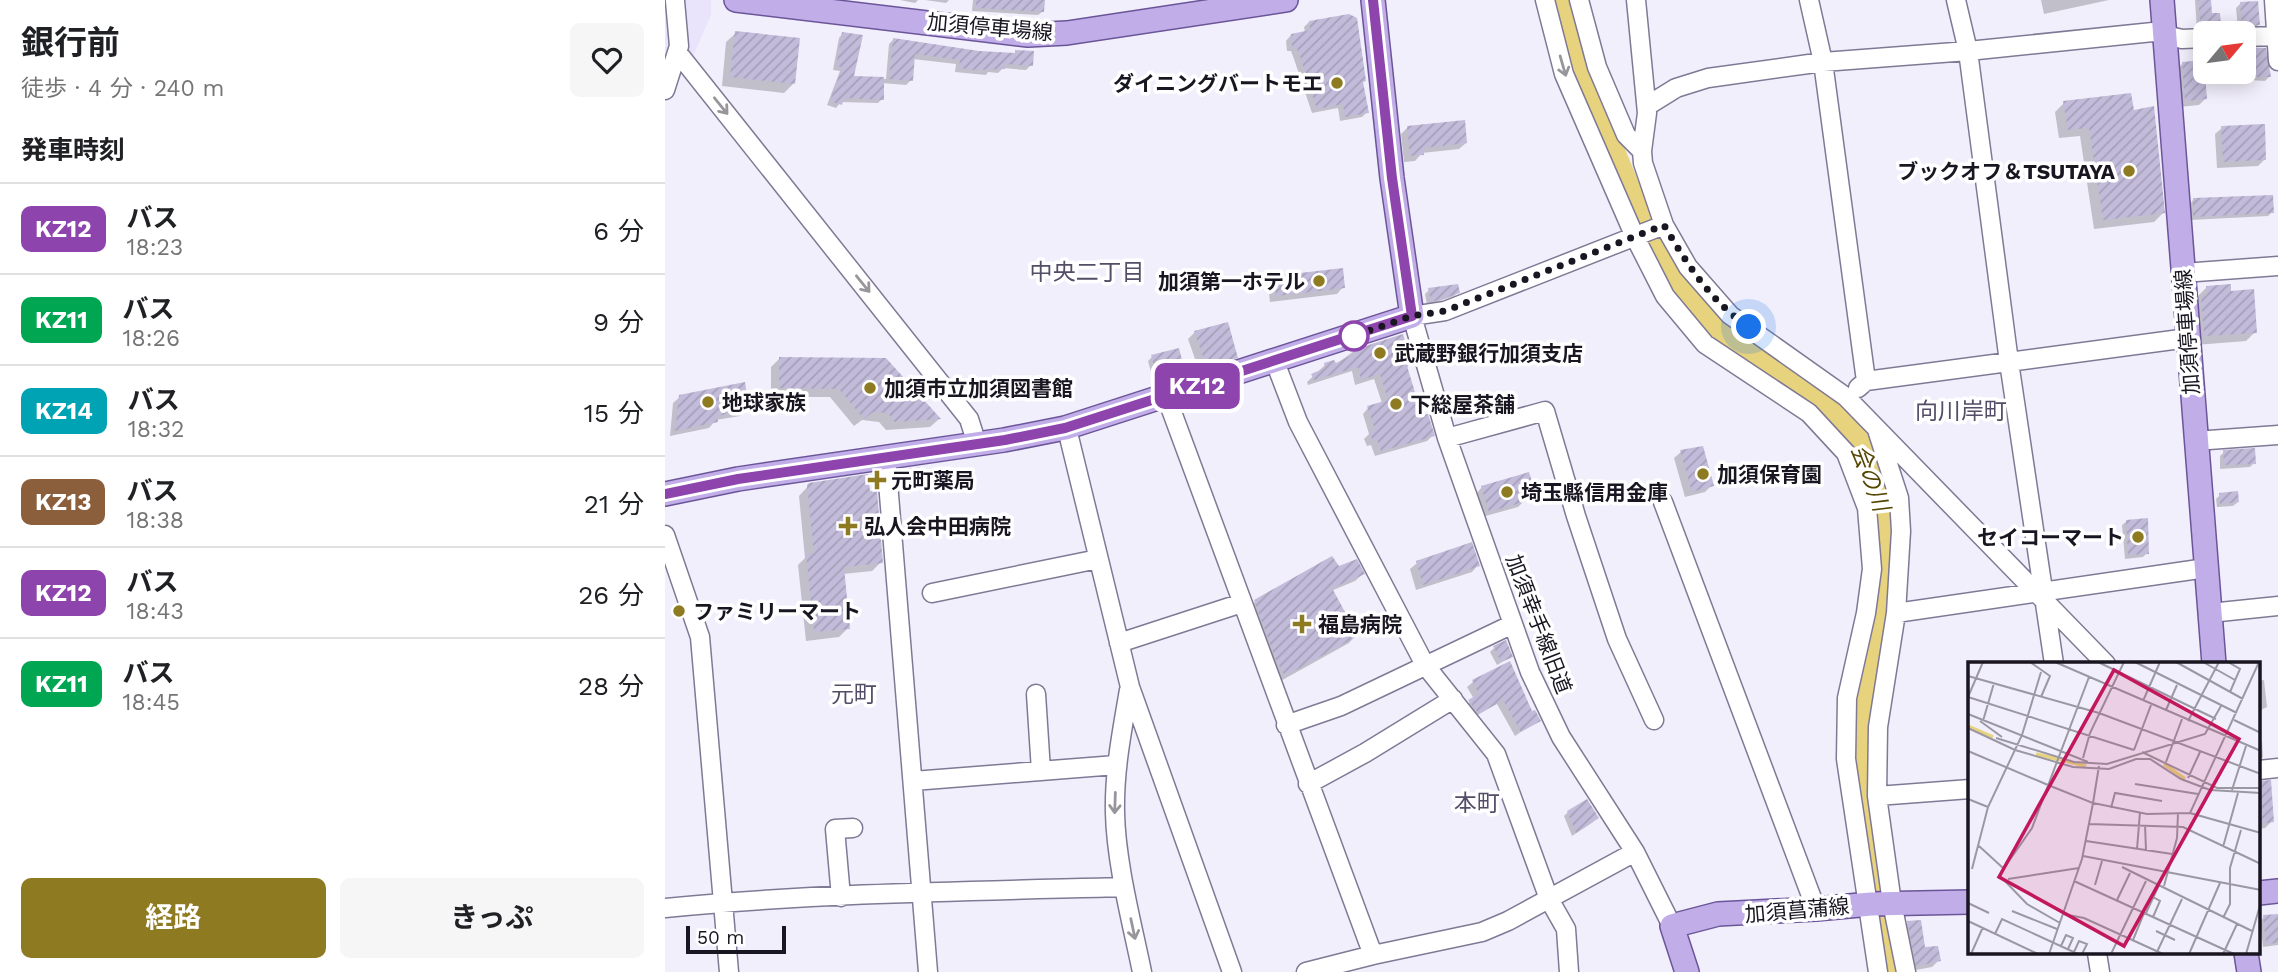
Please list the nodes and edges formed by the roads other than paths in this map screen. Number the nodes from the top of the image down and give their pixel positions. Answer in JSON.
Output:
{"nodes":[{"id":1,"x":736,"y":0,"type":"edge"},
{"id":2,"x":1286,"y":0,"type":"edge"},
{"id":3,"x":1373,"y":0,"type":"edge"},
{"id":4,"x":1545,"y":0,"type":"edge"},
{"id":5,"x":1579,"y":0,"type":"edge"},
{"id":6,"x":1636,"y":0,"type":"edge"},
{"id":7,"x":1809,"y":0,"type":"edge"},
{"id":8,"x":1956,"y":0,"type":"edge"},
{"id":9,"x":2162,"y":0,"type":"edge"},
{"id":10,"x":2274,"y":0,"type":"edge"},
{"id":11,"x":675,"y":1,"type":"edge"},
{"id":12,"x":781,"y":3,"type":"edge"},
{"id":13,"x":2165,"y":36,"type":"junction"},
{"id":14,"x":2277,"y":36,"type":"edge"},
{"id":15,"x":2256,"y":37,"type":"edge"},
{"id":16,"x":2193,"y":38,"type":"edge"},
{"id":17,"x":1968,"y":51,"type":"junction"},
{"id":18,"x":678,"y":53,"type":"junction"},
{"id":19,"x":2278,"y":61,"type":"edge"},
{"id":20,"x":1823,"y":62,"type":"junction"},
{"id":21,"x":665,"y":90,"type":"edge"},
{"id":22,"x":1647,"y":106,"type":"junction"},
{"id":23,"x":1642,"y":151,"type":"junction"},
{"id":24,"x":1664,"y":225,"type":"junction"},
{"id":25,"x":1635,"y":237,"type":"junction"},
{"id":26,"x":2278,"y":266,"type":"edge"},
{"id":27,"x":2183,"y":273,"type":"junction"},
{"id":28,"x":1412,"y":316,"type":"junction"},
{"id":29,"x":2188,"y":338,"type":"junction"},
{"id":30,"x":1275,"y":362,"type":"junction"},
{"id":31,"x":2009,"y":362,"type":"junction"},
{"id":32,"x":1866,"y":381,"type":"junction"},
{"id":33,"x":1166,"y":396,"type":"junction"},
{"id":34,"x":1846,"y":397,"type":"junction"},
{"id":35,"x":1065,"y":428,"type":"junction"},
{"id":36,"x":1877,"y":430,"type":"junction"},
{"id":37,"x":2278,"y":435,"type":"edge"},
{"id":38,"x":1447,"y":438,"type":"junction"},
{"id":39,"x":2195,"y":441,"type":"junction"},
{"id":40,"x":977,"y":444,"type":"junction"},
{"id":41,"x":885,"y":458,"type":"junction"},
{"id":42,"x":665,"y":494,"type":"edge"},
{"id":43,"x":1663,"y":502,"type":"dead end"},
{"id":44,"x":665,"y":535,"type":"edge"},
{"id":45,"x":1098,"y":559,"type":"junction"},
{"id":46,"x":2206,"y":568,"type":"junction"},
{"id":47,"x":932,"y":593,"type":"dead end"},
{"id":48,"x":2041,"y":596,"type":"junction"},
{"id":49,"x":1242,"y":603,"type":"junction"},
{"id":50,"x":2278,"y":606,"type":"edge"},
{"id":51,"x":2210,"y":612,"type":"junction"},
{"id":52,"x":1896,"y":613,"type":"junction"},
{"id":53,"x":1513,"y":624,"type":"junction"},
{"id":54,"x":1119,"y":643,"type":"junction"},
{"id":55,"x":2054,"y":662,"type":"edge"},
{"id":56,"x":2104,"y":662,"type":"edge"},
{"id":57,"x":2214,"y":662,"type":"edge"},
{"id":58,"x":1425,"y":665,"type":"junction"},
{"id":59,"x":1130,"y":687,"type":"junction"},
{"id":60,"x":1036,"y":694,"type":"dead end"},
{"id":61,"x":1453,"y":699,"type":"junction"},
{"id":62,"x":1654,"y":720,"type":"dead end"},
{"id":63,"x":1286,"y":725,"type":"junction"},
{"id":64,"x":1116,"y":765,"type":"junction"},
{"id":65,"x":1041,"y":771,"type":"junction"},
{"id":66,"x":913,"y":781,"type":"junction"},
{"id":67,"x":1308,"y":784,"type":"junction"},
{"id":68,"x":1968,"y":789,"type":"edge"},
{"id":69,"x":1877,"y":796,"type":"junction"},
{"id":70,"x":853,"y":828,"type":"dead end"},
{"id":71,"x":1635,"y":852,"type":"junction"},
{"id":72,"x":1124,"y":887,"type":"junction"},
{"id":73,"x":923,"y":893,"type":"junction"},
{"id":74,"x":841,"y":897,"type":"junction"},
{"id":75,"x":1549,"y":899,"type":"junction"},
{"id":76,"x":724,"y":902,"type":"junction"},
{"id":77,"x":1968,"y":902,"type":"edge"},
{"id":78,"x":1880,"y":904,"type":"junction"},
{"id":79,"x":665,"y":908,"type":"edge"},
{"id":80,"x":1816,"y":909,"type":"junction"},
{"id":81,"x":1672,"y":926,"type":"junction"},
{"id":82,"x":2097,"y":954,"type":"edge"},
{"id":83,"x":2246,"y":954,"type":"edge"},
{"id":84,"x":1373,"y":955,"type":"junction"},
{"id":85,"x":729,"y":972,"type":"edge"},
{"id":86,"x":928,"y":972,"type":"edge"},
{"id":87,"x":1142,"y":972,"type":"edge"},
{"id":88,"x":1233,"y":972,"type":"edge"},
{"id":89,"x":1306,"y":972,"type":"edge"},
{"id":90,"x":1569,"y":972,"type":"edge"},
{"id":91,"x":1687,"y":972,"type":"edge"},
{"id":92,"x":1878,"y":972,"type":"edge"},
{"id":93,"x":1906,"y":972,"type":"edge"},
{"id":94,"x":2100,"y":972,"type":"edge"},
{"id":95,"x":2249,"y":972,"type":"edge"}],
"edges":[{"from":1,"to":12,"type":"main road","name":"加須停車場線"},
{"from":2,"to":12,"type":"main road","name":"加須停車場線"},
{"from":3,"to":28,"type":"main road"},
{"from":4,"to":25,"type":"street","one_way":true},
{"from":5,"to":23,"type":"street"},
{"from":6,"to":22,"type":"street"},
{"from":7,"to":20,"type":"street"},
{"from":8,"to":17,"type":"street"},
{"from":9,"to":13,"type":"main road","name":"加須停車場線"},
{"from":10,"to":14,"type":"street"},
{"from":11,"to":18,"type":"street"},
{"from":13,"to":16,"type":"street"},
{"from":13,"to":17,"type":"street"},
{"from":13,"to":27,"type":"main road","name":"加須停車場線"},
{"from":14,"to":15,"type":"street"},
{"from":14,"to":19,"type":"street"},
{"from":17,"to":20,"type":"street"},
{"from":17,"to":31,"type":"street"},
{"from":18,"to":21,"type":"street"},
{"from":18,"to":40,"type":"street","one_way":true},
{"from":20,"to":22,"type":"street"},
{"from":20,"to":32,"type":"street"},
{"from":22,"to":23,"type":"street"},
{"from":23,"to":24,"type":"street"},
{"from":24,"to":25,"type":"street"},
{"from":24,"to":34,"type":"street"},
{"from":25,"to":28,"type":"street"},
{"from":25,"to":78,"type":"street"},
{"from":26,"to":27,"type":"street"},
{"from":27,"to":29,"type":"main road","name":"加須停車場線"},
{"from":28,"to":30,"type":"main road"},
{"from":28,"to":38,"type":"street","name":"加須幸手線旧道"},
{"from":29,"to":31,"type":"street"},
{"from":29,"to":39,"type":"main road","name":"加須停車場線"},
{"from":30,"to":33,"type":"main road"},
{"from":30,"to":58,"type":"street"},
{"from":31,"to":32,"type":"street"},
{"from":31,"to":48,"type":"street"},
{"from":32,"to":34,"type":"street"},
{"from":33,"to":35,"type":"main road"},
{"from":33,"to":49,"type":"street"},
{"from":34,"to":36,"type":"street"},
{"from":35,"to":40,"type":"main road"},
{"from":35,"to":45,"type":"street"},
{"from":36,"to":48,"type":"street"},
{"from":36,"to":52,"type":"street"},
{"from":37,"to":39,"type":"street"},
{"from":38,"to":53,"type":"street","name":"加須幸手線旧道"},
{"from":38,"to":62,"type":"street"},
{"from":39,"to":46,"type":"main road","name":"加須停車場線"},
{"from":40,"to":41,"type":"main road"},
{"from":41,"to":42,"type":"main road"},
{"from":41,"to":66,"type":"street"},
{"from":43,"to":80,"type":"street"},
{"from":44,"to":76,"type":"street"},
{"from":45,"to":47,"type":"street"},
{"from":45,"to":54,"type":"street"},
{"from":46,"to":48,"type":"street"},
{"from":46,"to":51,"type":"main road","name":"加須停車場線"},
{"from":48,"to":52,"type":"street"},
{"from":48,"to":55,"type":"street"},
{"from":48,"to":56,"type":"street"},
{"from":49,"to":54,"type":"street"},
{"from":49,"to":63,"type":"street"},
{"from":50,"to":51,"type":"street"},
{"from":51,"to":57,"type":"main road","name":"加須停車場線"},
{"from":52,"to":69,"type":"street"},
{"from":53,"to":58,"type":"street"},
{"from":53,"to":71,"type":"street","name":"加須幸手線旧道"},
{"from":54,"to":59,"type":"street"},
{"from":58,"to":61,"type":"street"},
{"from":58,"to":63,"type":"street"},
{"from":59,"to":64,"type":"street"},
{"from":59,"to":88,"type":"street"},
{"from":60,"to":65,"type":"street"},
{"from":61,"to":67,"type":"street"},
{"from":61,"to":75,"type":"street"},
{"from":63,"to":67,"type":"street"},
{"from":64,"to":65,"type":"street"},
{"from":64,"to":72,"type":"street","one_way":true},
{"from":65,"to":66,"type":"street"},
{"from":66,"to":73,"type":"street"},
{"from":67,"to":84,"type":"street"},
{"from":68,"to":69,"type":"street"},
{"from":69,"to":78,"type":"street"},
{"from":70,"to":74,"type":"street"},
{"from":71,"to":75,"type":"street"},
{"from":71,"to":81,"type":"street","name":"加須幸手線旧道"},
{"from":72,"to":73,"type":"street"},
{"from":72,"to":87,"type":"street","one_way":true},
{"from":73,"to":74,"type":"street"},
{"from":73,"to":86,"type":"street"},
{"from":74,"to":76,"type":"street"},
{"from":75,"to":84,"type":"street"},
{"from":75,"to":90,"type":"street"},
{"from":76,"to":79,"type":"street"},
{"from":76,"to":85,"type":"street"},
{"from":77,"to":78,"type":"main road","name":"加須菖蒲線"},
{"from":78,"to":80,"type":"main road","name":"加須菖蒲線"},
{"from":78,"to":92,"type":"street"},
{"from":78,"to":93,"type":"street"},
{"from":80,"to":81,"type":"main road","name":"加須菖蒲線"},
{"from":81,"to":91,"type":"main road"},
{"from":82,"to":94,"type":"street"},
{"from":83,"to":95,"type":"main road"},
{"from":84,"to":89,"type":"street"}]}
